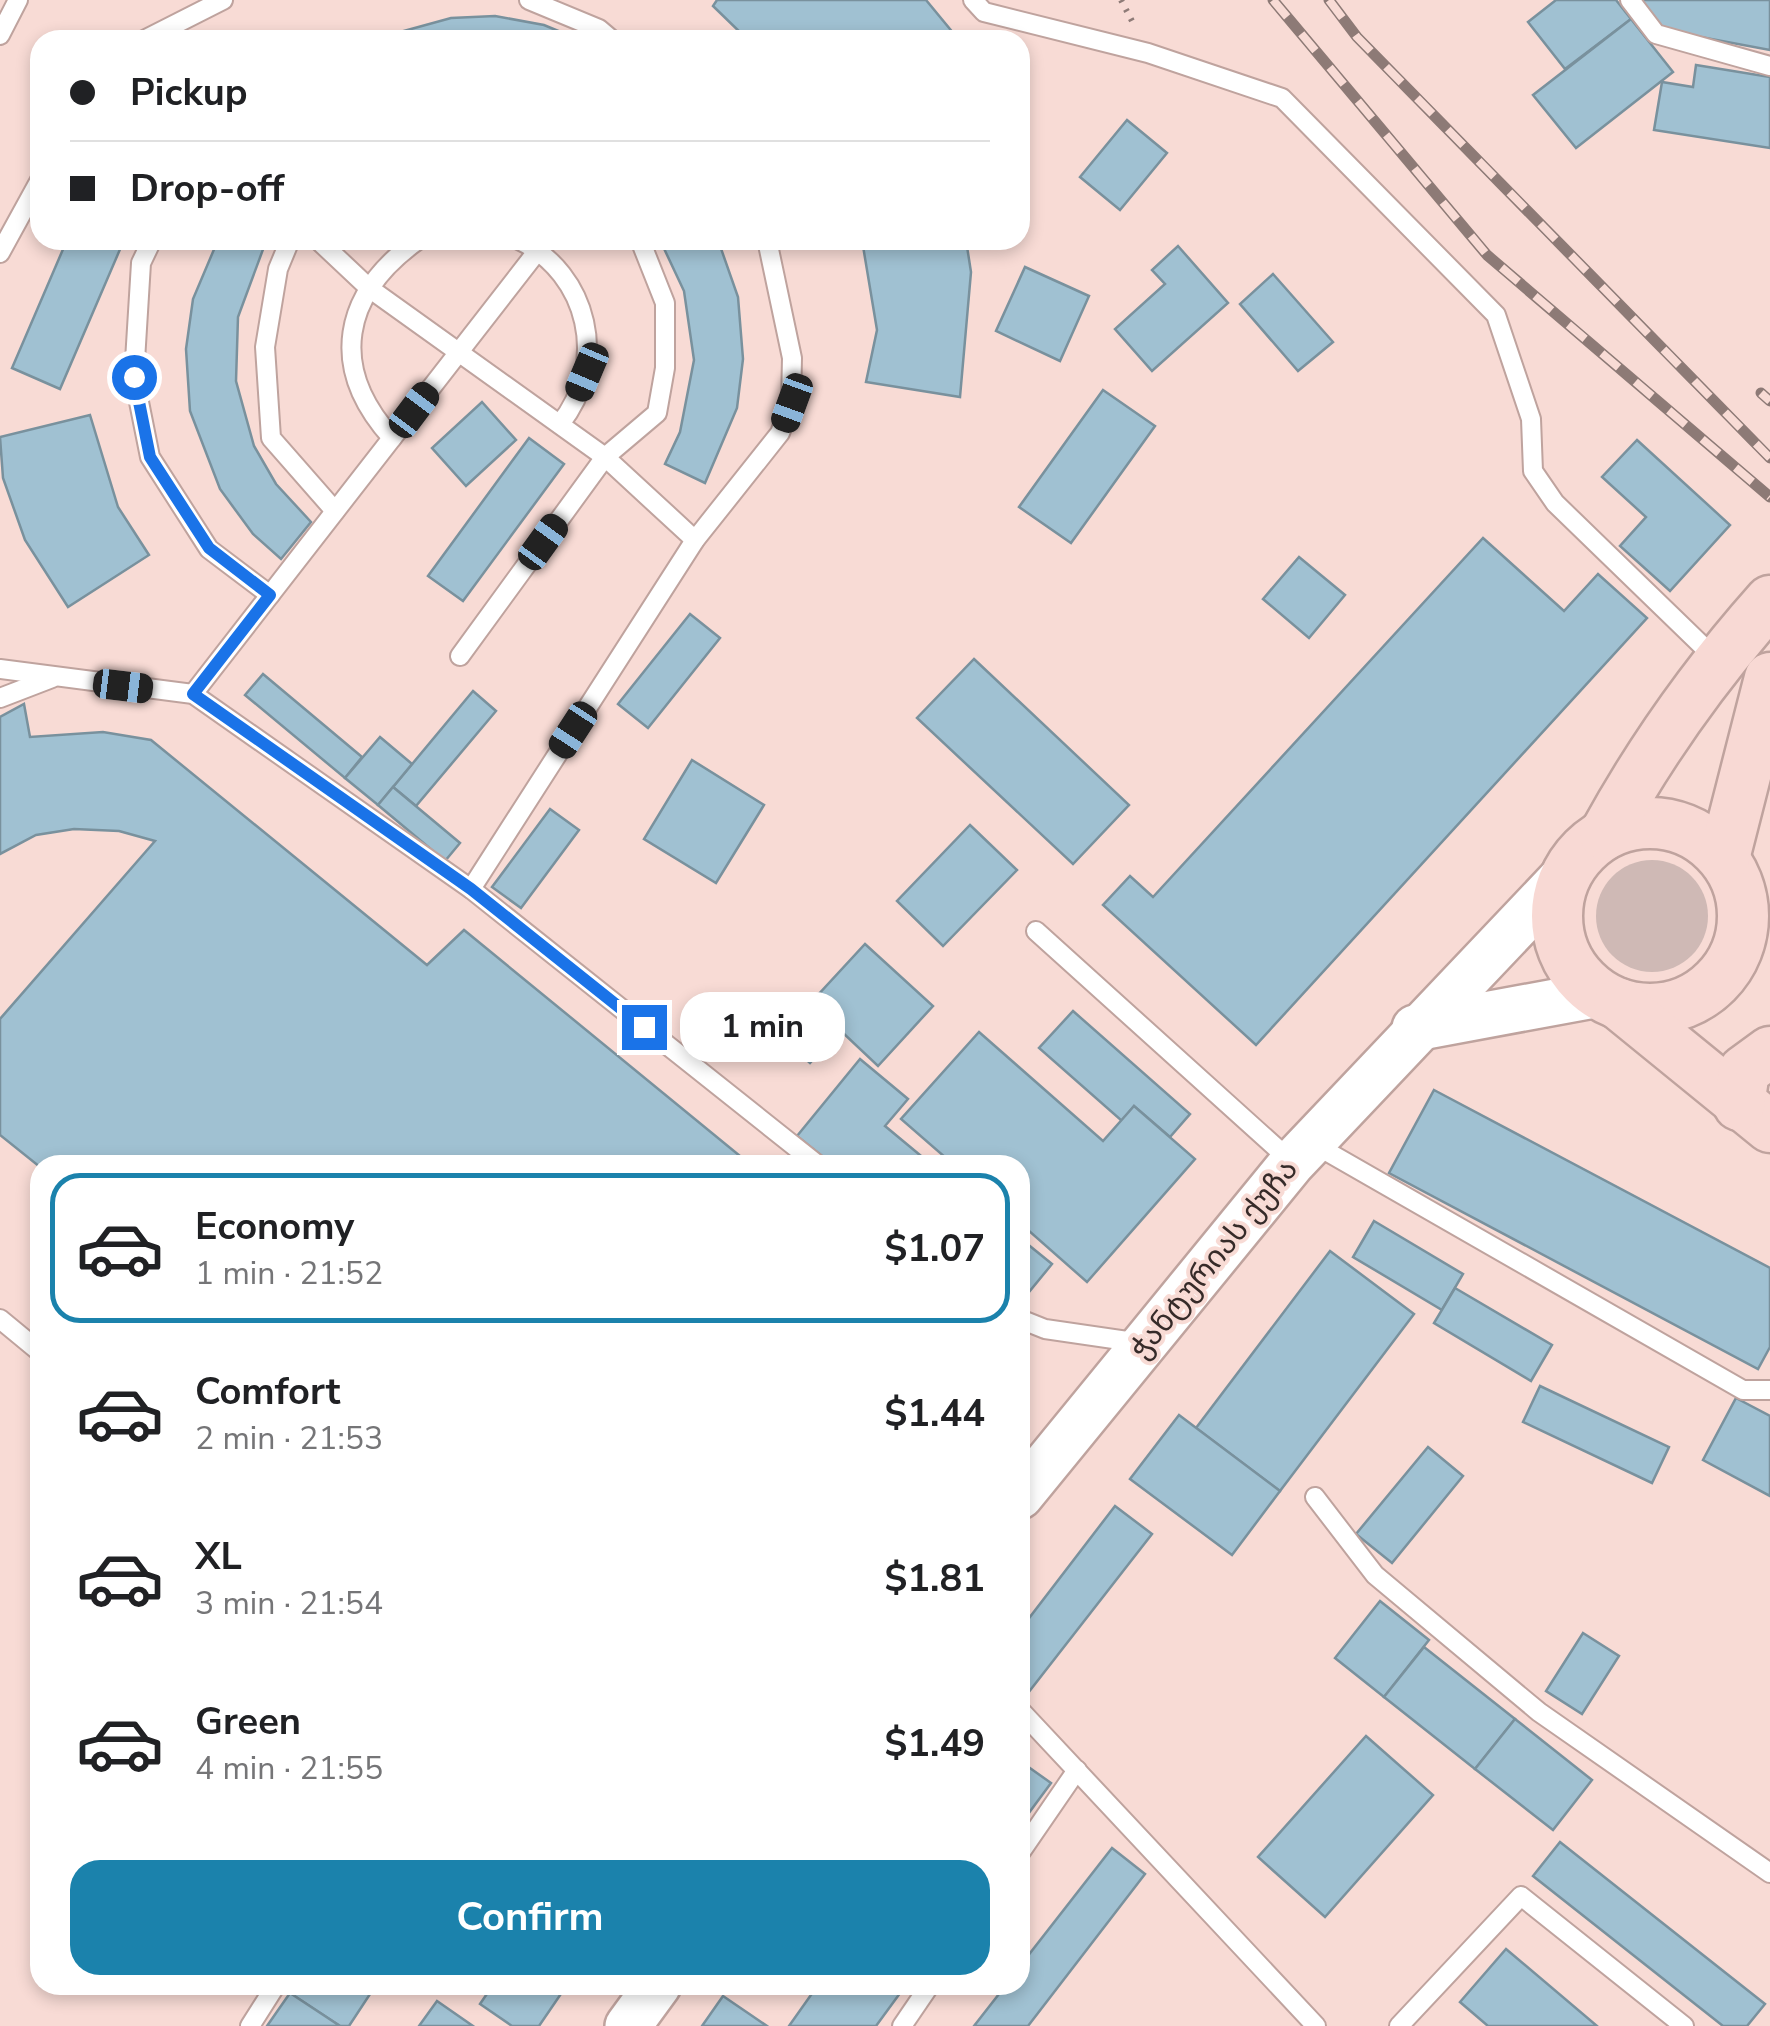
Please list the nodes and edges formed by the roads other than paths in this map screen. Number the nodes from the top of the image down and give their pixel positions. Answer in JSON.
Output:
{"nodes":[{"id":1,"x":18,"y":0,"type":"edge"},
{"id":2,"x":222,"y":0,"type":"edge"},
{"id":3,"x":529,"y":0,"type":"edge"},
{"id":4,"x":973,"y":0,"type":"edge"},
{"id":5,"x":1630,"y":0,"type":"edge"},
{"id":6,"x":164,"y":30,"type":"edge"},
{"id":7,"x":600,"y":30,"type":"edge"},
{"id":8,"x":0,"y":35,"type":"edge"},
{"id":9,"x":1770,"y":66,"type":"edge"},
{"id":10,"x":30,"y":198,"type":"edge"},
{"id":11,"x":147,"y":250,"type":"edge"},
{"id":12,"x":286,"y":250,"type":"edge"},
{"id":13,"x":329,"y":250,"type":"edge"},
{"id":14,"x":404,"y":250,"type":"edge"},
{"id":15,"x":538,"y":250,"type":"edge"},
{"id":16,"x":546,"y":250,"type":"edge"},
{"id":17,"x":644,"y":250,"type":"edge"},
{"id":18,"x":769,"y":250,"type":"edge"},
{"id":19,"x":0,"y":253,"type":"edge"},
{"id":20,"x":369,"y":288,"type":"junction"},
{"id":21,"x":459,"y":352,"type":"junction"},
{"id":22,"x":560,"y":424,"type":"junction"},
{"id":23,"x":392,"y":438,"type":"junction"},
{"id":24,"x":605,"y":457,"type":"junction"},
{"id":25,"x":335,"y":511,"type":"junction"},
{"id":26,"x":695,"y":540,"type":"junction"},
{"id":27,"x":270,"y":595,"type":"junction"},
{"id":28,"x":1770,"y":602,"type":"edge"},
{"id":29,"x":460,"y":656,"type":"dead end"},
{"id":30,"x":1718,"y":660,"type":"junction"},
{"id":31,"x":0,"y":669,"type":"edge"},
{"id":32,"x":53,"y":678,"type":"junction"},
{"id":33,"x":1770,"y":678,"type":"edge"},
{"id":34,"x":193,"y":694,"type":"junction"},
{"id":35,"x":0,"y":698,"type":"edge"},
{"id":36,"x":1757,"y":780,"type":"edge"},
{"id":37,"x":1606,"y":834,"type":"junction"},
{"id":38,"x":1724,"y":858,"type":"junction"},
{"id":39,"x":1567,"y":873,"type":"junction"},
{"id":40,"x":471,"y":889,"type":"junction"},
{"id":41,"x":1036,"y":930,"type":"dead end"},
{"id":42,"x":1757,"y":941,"type":"edge"},
{"id":43,"x":1609,"y":999,"type":"junction"},
{"id":44,"x":1416,"y":1028,"type":"junction"},
{"id":45,"x":1770,"y":1052,"type":"edge"},
{"id":46,"x":1754,"y":1116,"type":"edge"},
{"id":47,"x":1302,"y":1152,"type":"junction"},
{"id":48,"x":805,"y":1155,"type":"edge"},
{"id":49,"x":0,"y":1318,"type":"edge"},
{"id":50,"x":1030,"y":1323,"type":"edge"},
{"id":51,"x":30,"y":1344,"type":"edge"},
{"id":52,"x":1144,"y":1344,"type":"junction"},
{"id":53,"x":1770,"y":1390,"type":"edge"},
{"id":54,"x":1030,"y":1484,"type":"edge"},
{"id":55,"x":1315,"y":1497,"type":"dead end"},
{"id":56,"x":1030,"y":1721,"type":"edge"},
{"id":57,"x":1077,"y":1770,"type":"junction"},
{"id":58,"x":1030,"y":1838,"type":"edge"},
{"id":59,"x":1770,"y":1873,"type":"edge"},
{"id":60,"x":270,"y":1995,"type":"edge"},
{"id":61,"x":651,"y":1995,"type":"edge"},
{"id":62,"x":923,"y":1995,"type":"edge"},
{"id":63,"x":250,"y":2026,"type":"edge"},
{"id":64,"x":628,"y":2026,"type":"edge"},
{"id":65,"x":902,"y":2026,"type":"edge"},
{"id":66,"x":1316,"y":2026,"type":"edge"},
{"id":67,"x":1399,"y":2026,"type":"edge"},
{"id":68,"x":1684,"y":2026,"type":"edge"}],
"edges":[{"from":1,"to":8,"type":"lane"},
{"from":2,"to":6,"type":"lane"},
{"from":3,"to":7,"type":"lane"},
{"from":4,"to":30,"type":"lane"},
{"from":5,"to":9,"type":"lane"},
{"from":10,"to":19,"type":"lane"},
{"from":11,"to":27,"type":"lane"},
{"from":12,"to":25,"type":"lane"},
{"from":13,"to":20,"type":"lane"},
{"from":14,"to":20,"type":"lane"},
{"from":15,"to":21,"type":"lane"},
{"from":16,"to":22,"type":"lane"},
{"from":17,"to":24,"type":"lane"},
{"from":18,"to":26,"type":"lane"},
{"from":20,"to":21,"type":"lane"},
{"from":20,"to":23,"type":"lane"},
{"from":21,"to":22,"type":"lane"},
{"from":21,"to":23,"type":"lane"},
{"from":22,"to":24,"type":"lane"},
{"from":23,"to":25,"type":"lane"},
{"from":24,"to":26,"type":"lane"},
{"from":24,"to":29,"type":"lane"},
{"from":25,"to":27,"type":"lane"},
{"from":26,"to":40,"type":"lane"},
{"from":27,"to":34,"type":"lane"},
{"from":28,"to":30,"type":"main road"},
{"from":30,"to":37,"type":"main road"},
{"from":31,"to":32,"type":"lane"},
{"from":32,"to":34,"type":"lane"},
{"from":32,"to":35,"type":"lane"},
{"from":33,"to":36,"type":"main road"},
{"from":34,"to":40,"type":"lane"},
{"from":36,"to":38,"type":"main road"},
{"from":37,"to":38,"type":"main road"},
{"from":37,"to":39,"type":"main road"},
{"from":38,"to":42,"type":"main road"},
{"from":39,"to":43,"type":"main road"},
{"from":39,"to":44,"type":"street","name":"ჭანტურიას ქუჩა"},
{"from":40,"to":48,"type":"lane"},
{"from":41,"to":47,"type":"lane"},
{"from":42,"to":43,"type":"main road"},
{"from":43,"to":44,"type":"street"},
{"from":43,"to":46,"type":"main road"},
{"from":44,"to":47,"type":"street","name":"ჭანტურიას ქუჩა"},
{"from":45,"to":46,"type":"main road"},
{"from":47,"to":52,"type":"street","name":"ჭანტურიას ქუჩა"},
{"from":47,"to":53,"type":"lane"},
{"from":49,"to":51,"type":"lane"},
{"from":50,"to":52,"type":"lane"},
{"from":52,"to":54,"type":"street","name":"ჭანტურიას ქუჩა"},
{"from":55,"to":59,"type":"lane"},
{"from":56,"to":57,"type":"lane"},
{"from":57,"to":58,"type":"lane"},
{"from":57,"to":66,"type":"lane"},
{"from":60,"to":63,"type":"lane"},
{"from":61,"to":64,"type":"street"},
{"from":62,"to":65,"type":"lane"},
{"from":67,"to":68,"type":"lane"}]}
